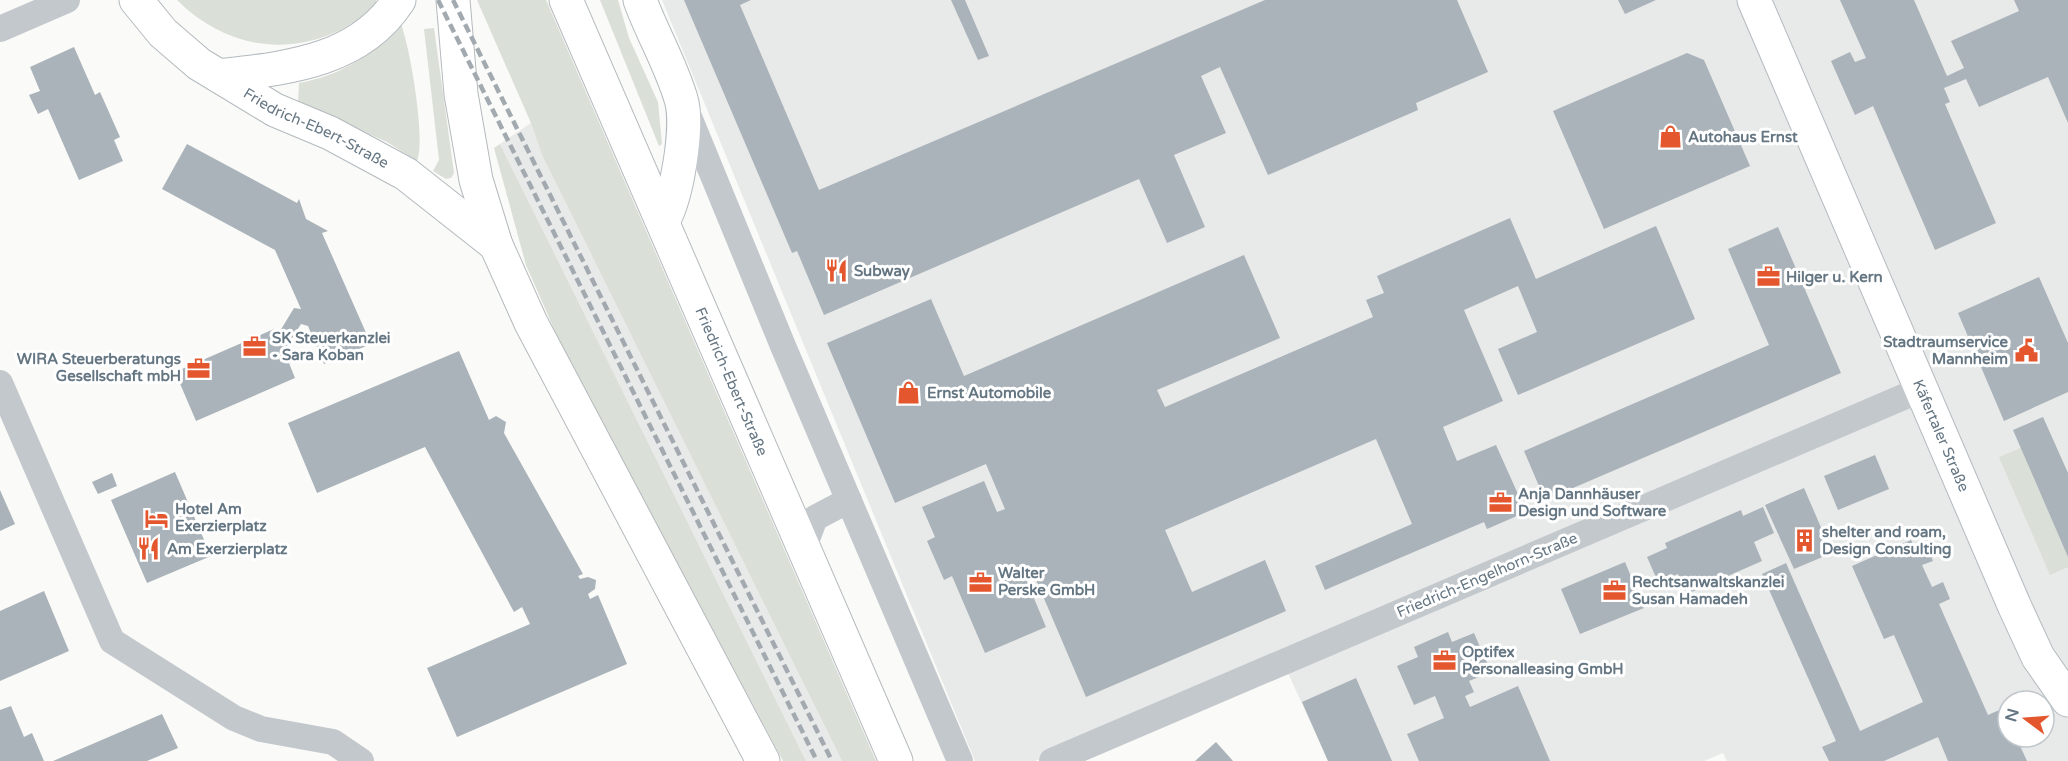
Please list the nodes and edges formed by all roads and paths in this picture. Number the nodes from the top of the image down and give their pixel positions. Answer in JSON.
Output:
{"nodes":[{"id":1,"x":67,"y":0,"type":"edge"},
{"id":2,"x":136,"y":0,"type":"edge"},
{"id":3,"x":399,"y":0,"type":"edge"},
{"id":4,"x":453,"y":0,"type":"edge"},
{"id":5,"x":566,"y":0,"type":"edge"},
{"id":6,"x":640,"y":0,"type":"edge"},
{"id":7,"x":1754,"y":0,"type":"edge"},
{"id":8,"x":0,"y":30,"type":"edge"},
{"id":9,"x":219,"y":76,"type":"junction"},
{"id":10,"x":682,"y":101,"type":"junction"},
{"id":11,"x":663,"y":221,"type":"junction"},
{"id":12,"x":496,"y":245,"type":"junction"},
{"id":13,"x":0,"y":383,"type":"edge"},
{"id":14,"x":1922,"y":389,"type":"junction"},
{"id":15,"x":849,"y":500,"type":"junction"},
{"id":16,"x":804,"y":547,"type":"junction"},
{"id":17,"x":2068,"y":700,"type":"edge"},
{"id":18,"x":361,"y":761,"type":"edge"},
{"id":19,"x":763,"y":761,"type":"edge"},
{"id":20,"x":896,"y":761,"type":"edge"},
{"id":21,"x":960,"y":761,"type":"edge"},
{"id":22,"x":1052,"y":761,"type":"edge"}],
"edges":[{"from":1,"to":8,"type":"street"},
{"from":2,"to":9,"type":"main road","name":"Friedrich-Ebert-Straße"},
{"from":3,"to":9,"type":"main road","name":"Friedrich-Ebert-Straße"},
{"from":4,"to":12,"type":"main road","name":"Friedrich-Ebert-Straße"},
{"from":5,"to":11,"type":"main road","name":"Friedrich-Ebert-Straße"},
{"from":6,"to":10,"type":"main road"},
{"from":7,"to":14,"type":"main road","name":"Käfertaler Straße"},
{"from":9,"to":12,"type":"main road","name":"Friedrich-Ebert-Straße"},
{"from":10,"to":11,"type":"main road"},
{"from":10,"to":15,"type":"street"},
{"from":11,"to":16,"type":"main road","name":"Friedrich-Ebert-Straße"},
{"from":12,"to":19,"type":"main road","name":"Friedrich-Ebert-Straße"},
{"from":13,"to":18,"type":"street"},
{"from":14,"to":17,"type":"main road","name":"Käfertaler Straße"},
{"from":14,"to":22,"type":"street","name":"Friedrich-Engelhorn-Straße"},
{"from":15,"to":16,"type":"street"},
{"from":15,"to":21,"type":"street"},
{"from":16,"to":20,"type":"main road","name":"Friedrich-Ebert-Straße"}]}
